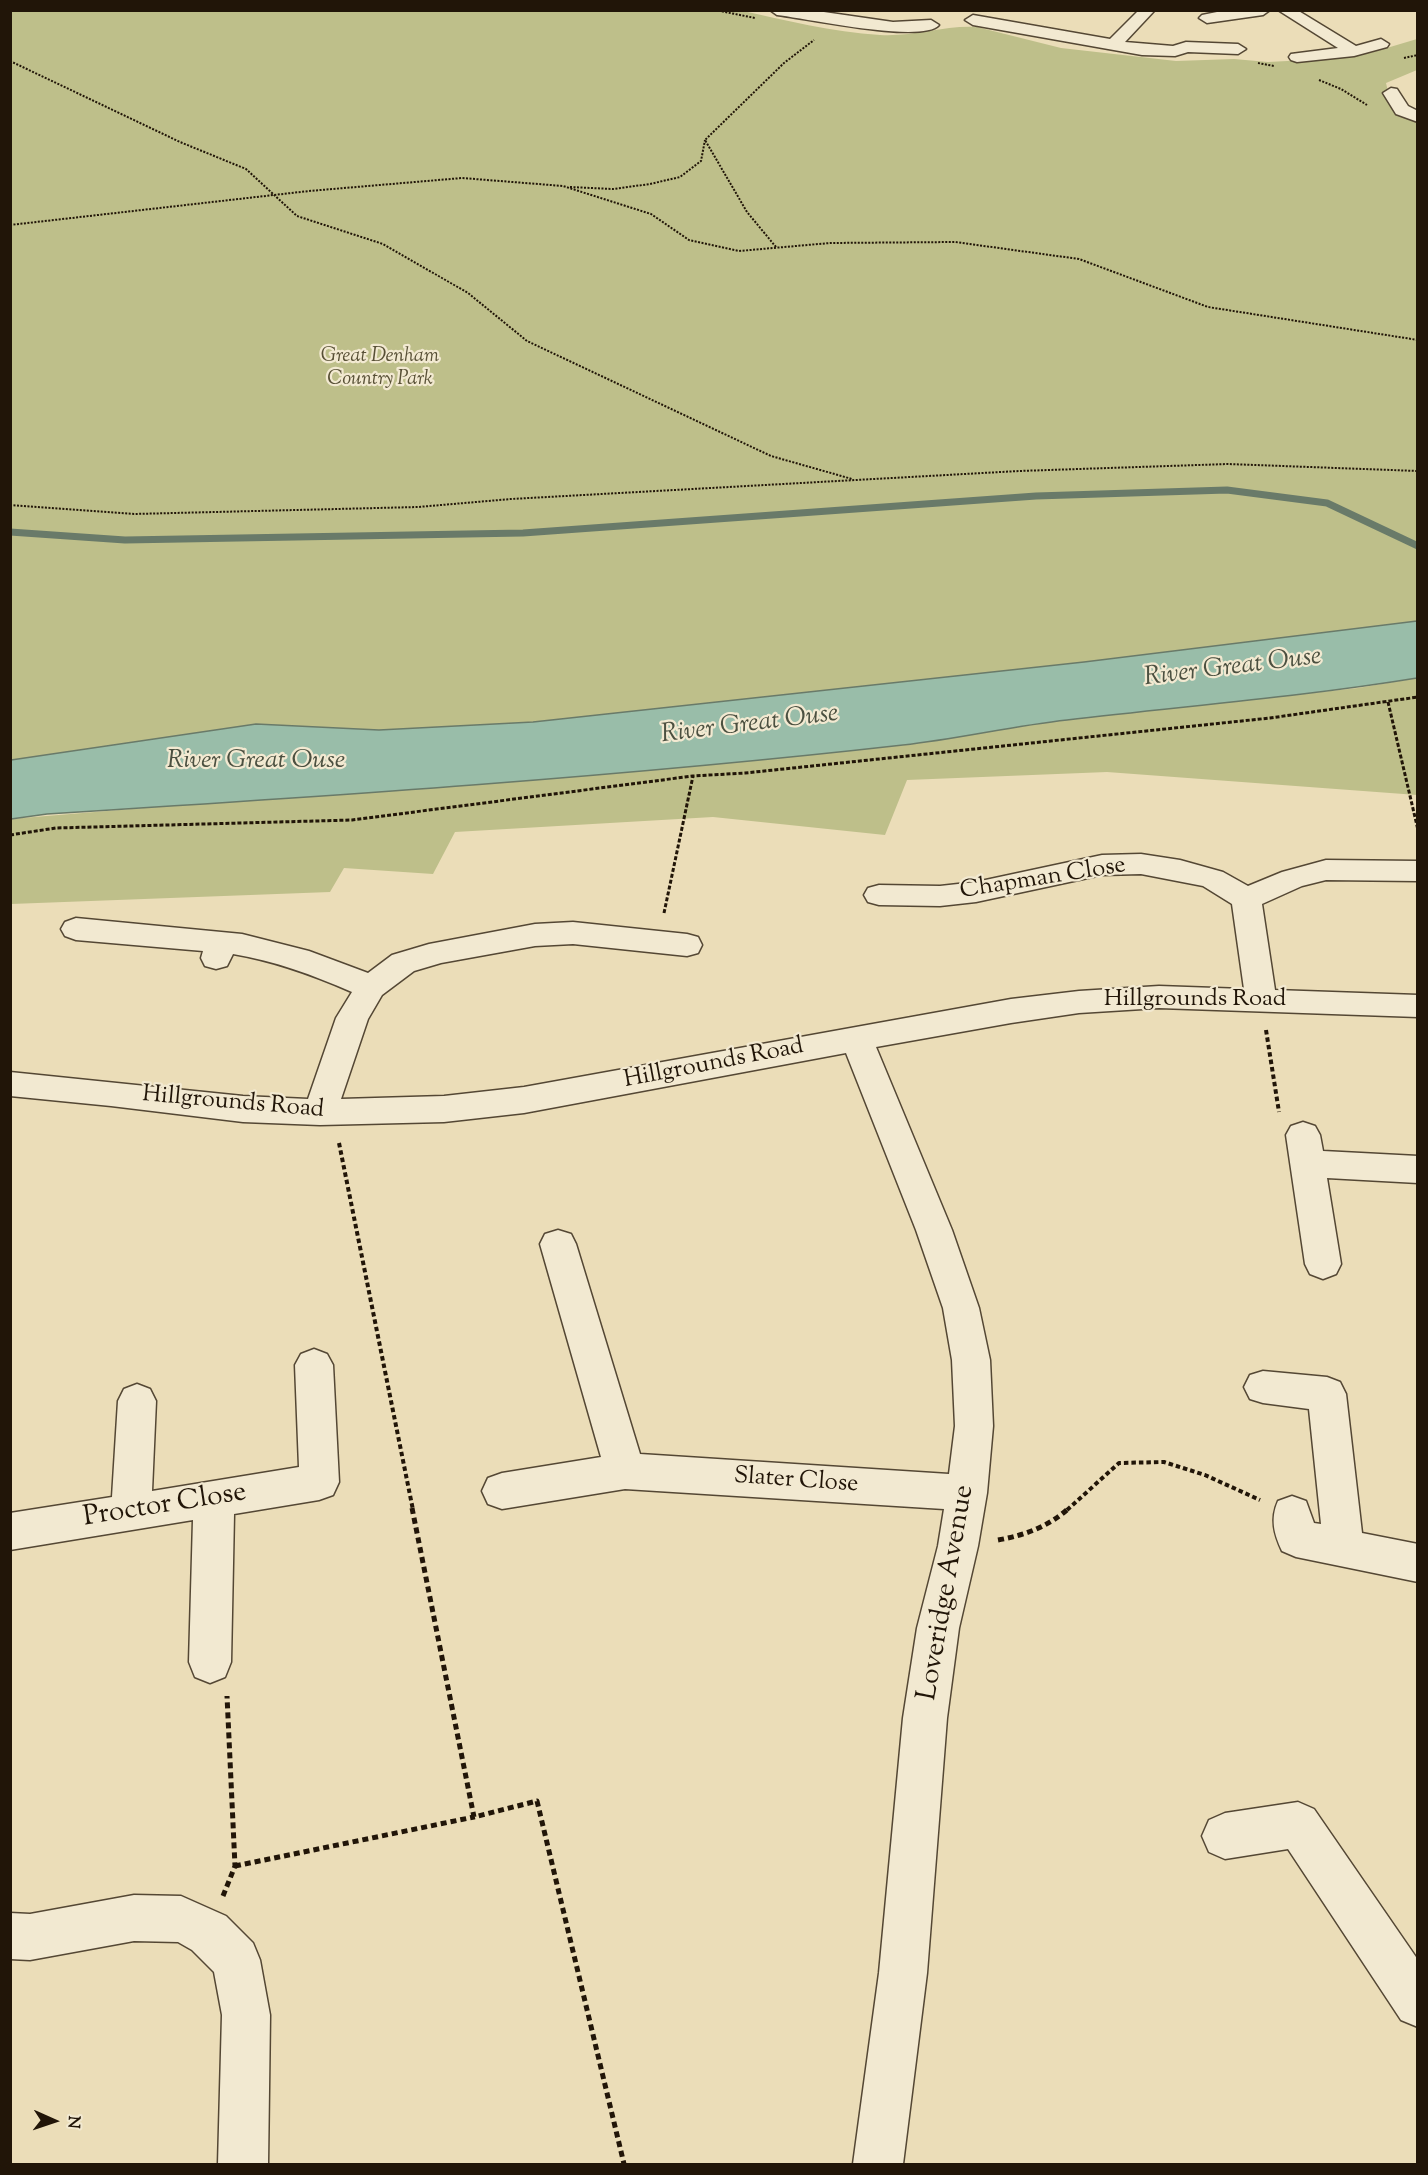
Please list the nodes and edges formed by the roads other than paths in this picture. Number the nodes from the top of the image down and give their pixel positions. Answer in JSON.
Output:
{"nodes":[{"id":1,"x":777,"y":10,"type":"edge"},
{"id":2,"x":1148,"y":10,"type":"edge"},
{"id":3,"x":1263,"y":10,"type":"edge"},
{"id":4,"x":1285,"y":10,"type":"edge"},
{"id":5,"x":831,"y":14,"type":"edge"},
{"id":6,"x":1207,"y":18,"type":"dead end"},
{"id":7,"x":973,"y":20,"type":"dead end"},
{"id":8,"x":931,"y":25,"type":"dead end"},
{"id":9,"x":1114,"y":44,"type":"junction"},
{"id":10,"x":1381,"y":44,"type":"dead end"},
{"id":11,"x":1238,"y":49,"type":"dead end"},
{"id":12,"x":1354,"y":51,"type":"junction"},
{"id":13,"x":1297,"y":57,"type":"dead end"},
{"id":14,"x":1391,"y":93,"type":"dead end"},
{"id":15,"x":1418,"y":117,"type":"edge"},
{"id":16,"x":1416,"y":857,"type":"edge"},
{"id":17,"x":897,"y":889,"type":"dead end"},
{"id":18,"x":1246,"y":899,"type":"junction"},
{"id":19,"x":76,"y":929,"type":"dead end"},
{"id":20,"x":670,"y":934,"type":"road end"},
{"id":21,"x":371,"y":987,"type":"junction"},
{"id":22,"x":1261,"y":1000,"type":"junction"},
{"id":23,"x":1418,"y":1006,"type":"edge"},
{"id":24,"x":857,"y":1040,"type":"junction"},
{"id":25,"x":10,"y":1084,"type":"edge"},
{"id":26,"x":330,"y":1112,"type":"junction"},
{"id":27,"x":1418,"y":1170,"type":"edge"},
{"id":28,"x":558,"y":1244,"type":"dead end"},
{"id":29,"x":1323,"y":1264,"type":"dead end"},
{"id":30,"x":314,"y":1365,"type":"dead end"},
{"id":31,"x":1263,"y":1387,"type":"dead end"},
{"id":32,"x":137,"y":1401,"type":"dead end"},
{"id":33,"x":625,"y":1471,"type":"junction"},
{"id":34,"x":502,"y":1491,"type":"dead end"},
{"id":35,"x":967,"y":1493,"type":"junction"},
{"id":36,"x":214,"y":1499,"type":"junction"},
{"id":37,"x":131,"y":1513,"type":"junction"},
{"id":38,"x":1292,"y":1514,"type":"road end"},
{"id":39,"x":10,"y":1532,"type":"edge"},
{"id":40,"x":1344,"y":1548,"type":"junction"},
{"id":41,"x":1418,"y":1563,"type":"edge"},
{"id":42,"x":210,"y":1662,"type":"road end"},
{"id":43,"x":1225,"y":1836,"type":"dead end"},
{"id":44,"x":10,"y":1936,"type":"edge"},
{"id":45,"x":1418,"y":2003,"type":"edge"},
{"id":46,"x":243,"y":2164,"type":"edge"},
{"id":47,"x":878,"y":2164,"type":"edge"}],
"edges":[{"from":1,"to":5,"type":"street"},
{"from":2,"to":9,"type":"street"},
{"from":3,"to":6,"type":"street"},
{"from":4,"to":12,"type":"street"},
{"from":5,"to":8,"type":"street"},
{"from":7,"to":9,"type":"street"},
{"from":9,"to":11,"type":"street"},
{"from":10,"to":12,"type":"street"},
{"from":12,"to":13,"type":"street"},
{"from":14,"to":15,"type":"street"},
{"from":16,"to":18,"type":"street"},
{"from":17,"to":18,"type":"street","name":"Chapman Close"},
{"from":18,"to":22,"type":"street"},
{"from":19,"to":21,"type":"street"},
{"from":20,"to":21,"type":"street"},
{"from":21,"to":26,"type":"street"},
{"from":22,"to":23,"type":"street","name":"Hillgrounds Road"},
{"from":22,"to":24,"type":"street","name":"Hillgrounds Road"},
{"from":24,"to":26,"type":"street","name":"Hillgrounds Road"},
{"from":24,"to":35,"type":"street","name":"Loveridge Avenue"},
{"from":25,"to":26,"type":"street","name":"Hillgrounds Road"},
{"from":27,"to":29,"type":"street"},
{"from":28,"to":33,"type":"street"},
{"from":30,"to":36,"type":"street","name":"Proctor Close"},
{"from":31,"to":40,"type":"street"},
{"from":32,"to":37,"type":"street"},
{"from":33,"to":34,"type":"street","name":"Slater Close"},
{"from":33,"to":35,"type":"street","name":"Slater Close"},
{"from":35,"to":47,"type":"street","name":"Loveridge Avenue"},
{"from":36,"to":37,"type":"street","name":"Proctor Close"},
{"from":36,"to":42,"type":"street"},
{"from":37,"to":39,"type":"street","name":"Proctor Close"},
{"from":38,"to":40,"type":"street"},
{"from":40,"to":41,"type":"street"},
{"from":43,"to":45,"type":"street"},
{"from":44,"to":46,"type":"street"}]}
